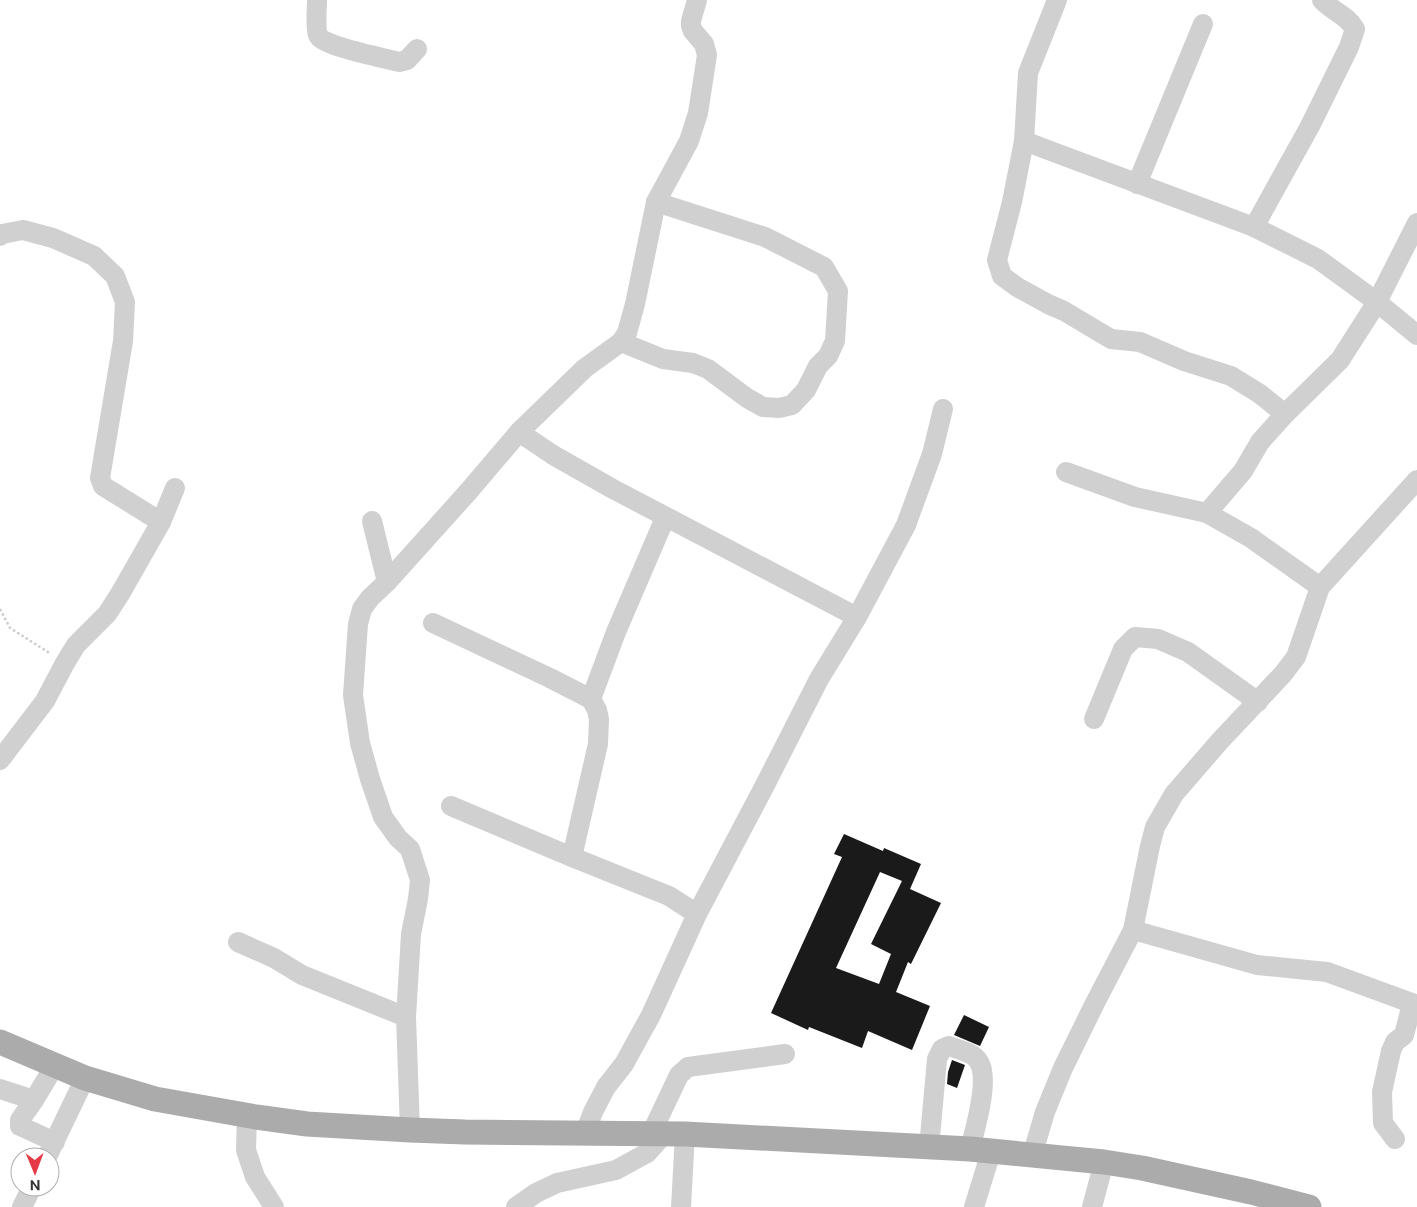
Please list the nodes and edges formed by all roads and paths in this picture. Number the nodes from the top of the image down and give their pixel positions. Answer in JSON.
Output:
{"nodes":[{"id":1,"x":317,"y":0,"type":"edge"},
{"id":2,"x":697,"y":0,"type":"edge"},
{"id":3,"x":1057,"y":0,"type":"edge"},
{"id":4,"x":1322,"y":0,"type":"edge"},
{"id":5,"x":1203,"y":24,"type":"dead end"},
{"id":6,"x":417,"y":49,"type":"dead end"},
{"id":7,"x":1024,"y":141,"type":"junction"},
{"id":8,"x":1136,"y":184,"type":"junction"},
{"id":9,"x":656,"y":202,"type":"junction"},
{"id":10,"x":1417,"y":224,"type":"edge"},
{"id":11,"x":1254,"y":227,"type":"junction"},
{"id":12,"x":0,"y":236,"type":"edge"},
{"id":13,"x":1377,"y":302,"type":"junction"},
{"id":14,"x":1417,"y":335,"type":"edge"},
{"id":15,"x":621,"y":342,"type":"junction"},
{"id":16,"x":943,"y":409,"type":"dead end"},
{"id":17,"x":1284,"y":414,"type":"junction"},
{"id":18,"x":518,"y":432,"type":"junction"},
{"id":19,"x":1066,"y":472,"type":"dead end"},
{"id":20,"x":1417,"y":480,"type":"edge"},
{"id":21,"x":175,"y":488,"type":"dead end"},
{"id":22,"x":1207,"y":512,"type":"junction"},
{"id":23,"x":665,"y":518,"type":"junction"},
{"id":24,"x":372,"y":520,"type":"dead end"},
{"id":25,"x":161,"y":522,"type":"junction"},
{"id":26,"x":387,"y":582,"type":"junction"},
{"id":27,"x":1320,"y":587,"type":"junction"},
{"id":28,"x":0,"y":609,"type":"edge"},
{"id":29,"x":857,"y":617,"type":"junction"},
{"id":30,"x":433,"y":623,"type":"dead end"},
{"id":31,"x":65,"y":663,"type":"junction"},
{"id":32,"x":590,"y":699,"type":"junction"},
{"id":33,"x":1258,"y":702,"type":"junction"},
{"id":34,"x":1094,"y":719,"type":"dead end"},
{"id":35,"x":0,"y":760,"type":"edge"},
{"id":36,"x":451,"y":806,"type":"dead end"},
{"id":37,"x":572,"y":857,"type":"junction"},
{"id":38,"x":696,"y":914,"type":"junction"},
{"id":39,"x":1133,"y":930,"type":"junction"},
{"id":40,"x":238,"y":942,"type":"dead end"},
{"id":41,"x":1414,"y":1005,"type":"edge"},
{"id":42,"x":406,"y":1017,"type":"junction"},
{"id":43,"x":1,"y":1047,"type":"edge"},
{"id":44,"x":785,"y":1054,"type":"dead end"},
{"id":45,"x":55,"y":1066,"type":"junction"},
{"id":46,"x":86,"y":1078,"type":"junction"},
{"id":47,"x":0,"y":1089,"type":"edge"},
{"id":48,"x":34,"y":1100,"type":"junction"},
{"id":49,"x":247,"y":1116,"type":"junction"},
{"id":50,"x":410,"y":1130,"type":"junction"},
{"id":51,"x":585,"y":1133,"type":"junction"},
{"id":52,"x":666,"y":1134,"type":"junction"},
{"id":53,"x":1395,"y":1140,"type":"dead end"},
{"id":54,"x":48,"y":1147,"type":"edge"},
{"id":55,"x":52,"y":1147,"type":"edge"},
{"id":56,"x":928,"y":1148,"type":"junction"},
{"id":57,"x":980,"y":1151,"type":"junction"},
{"id":58,"x":1032,"y":1156,"type":"junction"},
{"id":59,"x":1104,"y":1162,"type":"junction"},
{"id":60,"x":274,"y":1207,"type":"edge"},
{"id":61,"x":516,"y":1207,"type":"edge"},
{"id":62,"x":681,"y":1207,"type":"edge"},
{"id":63,"x":974,"y":1207,"type":"edge"},
{"id":64,"x":1092,"y":1207,"type":"edge"},
{"id":65,"x":1309,"y":1207,"type":"edge"}],
"edges":[{"from":1,"to":6,"type":"street"},
{"from":2,"to":9,"type":"street"},
{"from":3,"to":7,"type":"street"},
{"from":4,"to":11,"type":"street"},
{"from":5,"to":8,"type":"street"},
{"from":7,"to":8,"type":"street"},
{"from":7,"to":17,"type":"street"},
{"from":8,"to":11,"type":"street"},
{"from":9,"to":15,"type":"street"},
{"from":9,"to":15,"type":"street"},
{"from":10,"to":13,"type":"street"},
{"from":11,"to":13,"type":"street"},
{"from":12,"to":25,"type":"street"},
{"from":13,"to":14,"type":"street"},
{"from":13,"to":17,"type":"street"},
{"from":15,"to":18,"type":"street"},
{"from":16,"to":29,"type":"street"},
{"from":17,"to":22,"type":"street"},
{"from":18,"to":23,"type":"street"},
{"from":18,"to":26,"type":"street"},
{"from":19,"to":22,"type":"street"},
{"from":20,"to":27,"type":"street"},
{"from":21,"to":25,"type":"street"},
{"from":22,"to":27,"type":"street"},
{"from":23,"to":29,"type":"street"},
{"from":23,"to":32,"type":"street"},
{"from":24,"to":26,"type":"street"},
{"from":25,"to":31,"type":"street"},
{"from":26,"to":42,"type":"street"},
{"from":27,"to":33,"type":"street"},
{"from":28,"to":31,"type":"path"},
{"from":29,"to":38,"type":"street"},
{"from":30,"to":32,"type":"street"},
{"from":31,"to":35,"type":"street"},
{"from":32,"to":37,"type":"street"},
{"from":33,"to":34,"type":"street"},
{"from":33,"to":39,"type":"street"},
{"from":36,"to":37,"type":"street"},
{"from":37,"to":38,"type":"street"},
{"from":38,"to":51,"type":"street"},
{"from":39,"to":41,"type":"street"},
{"from":39,"to":58,"type":"street"},
{"from":40,"to":42,"type":"street"},
{"from":41,"to":53,"type":"street"},
{"from":42,"to":50,"type":"street"},
{"from":43,"to":45,"type":"main road"},
{"from":44,"to":52,"type":"street"},
{"from":45,"to":46,"type":"main road"},
{"from":45,"to":48,"type":"street"},
{"from":46,"to":49,"type":"main road"},
{"from":46,"to":55,"type":"street"},
{"from":47,"to":48,"type":"street"},
{"from":48,"to":54,"type":"street"},
{"from":49,"to":50,"type":"main road"},
{"from":49,"to":60,"type":"street"},
{"from":50,"to":51,"type":"main road"},
{"from":51,"to":52,"type":"main road"},
{"from":52,"to":56,"type":"main road"},
{"from":52,"to":61,"type":"street"},
{"from":52,"to":62,"type":"street"},
{"from":56,"to":57,"type":"main road"},
{"from":56,"to":57,"type":"street"},
{"from":57,"to":58,"type":"main road"},
{"from":57,"to":63,"type":"street"},
{"from":58,"to":59,"type":"main road"},
{"from":59,"to":64,"type":"street"},
{"from":59,"to":65,"type":"main road"}]}
